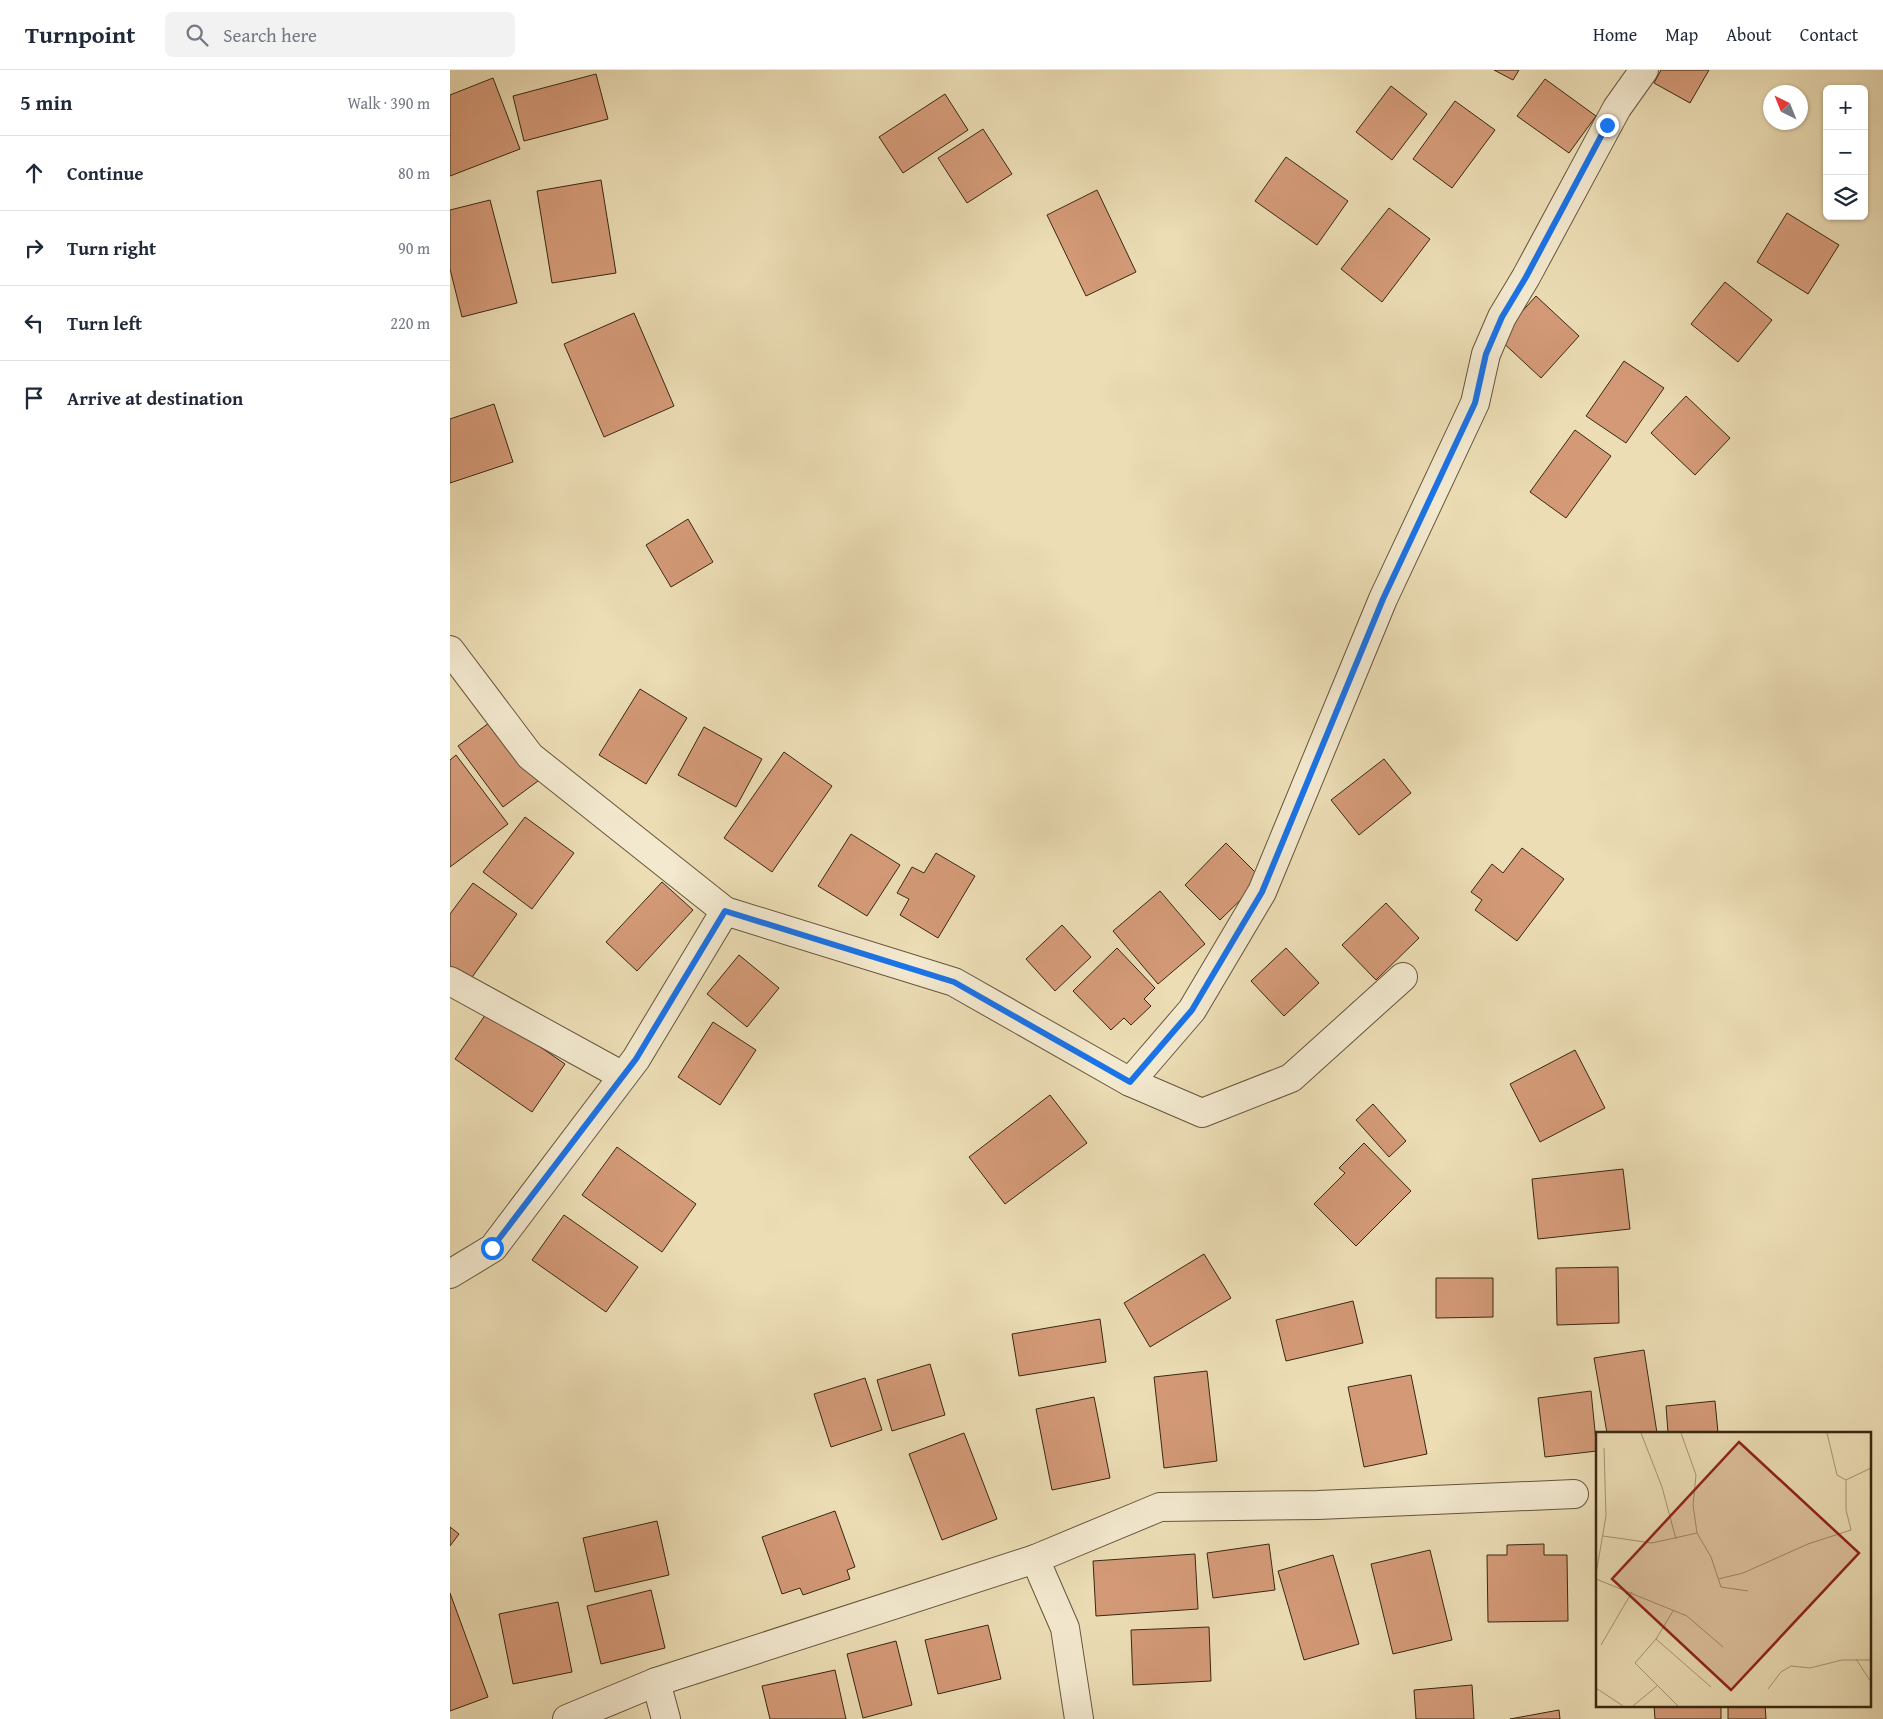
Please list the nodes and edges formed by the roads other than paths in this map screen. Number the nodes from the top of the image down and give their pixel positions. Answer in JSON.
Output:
{"nodes":[{"id":1,"x":1644,"y":70,"type":"edge"},
{"id":2,"x":450,"y":650,"type":"edge"},
{"id":3,"x":725,"y":911,"type":"junction"},
{"id":4,"x":1403,"y":976,"type":"dead end"},
{"id":5,"x":450,"y":980,"type":"edge"},
{"id":6,"x":621,"y":1075,"type":"junction"},
{"id":7,"x":1130,"y":1082,"type":"junction"},
{"id":8,"x":450,"y":1274,"type":"edge"},
{"id":9,"x":1574,"y":1494,"type":"dead end"},
{"id":10,"x":1035,"y":1558,"type":"junction"},
{"id":11,"x":656,"y":1682,"type":"junction"},
{"id":12,"x":567,"y":1719,"type":"edge"},
{"id":13,"x":666,"y":1719,"type":"edge"},
{"id":14,"x":1079,"y":1719,"type":"edge"}],
"edges":[{"from":1,"to":7,"type":"street"},
{"from":2,"to":3,"type":"street"},
{"from":3,"to":6,"type":"street"},
{"from":3,"to":7,"type":"street"},
{"from":4,"to":7,"type":"street"},
{"from":5,"to":6,"type":"street"},
{"from":6,"to":8,"type":"street"},
{"from":9,"to":10,"type":"street"},
{"from":10,"to":11,"type":"street"},
{"from":10,"to":14,"type":"street"},
{"from":11,"to":12,"type":"street"},
{"from":11,"to":13,"type":"street"}]}
